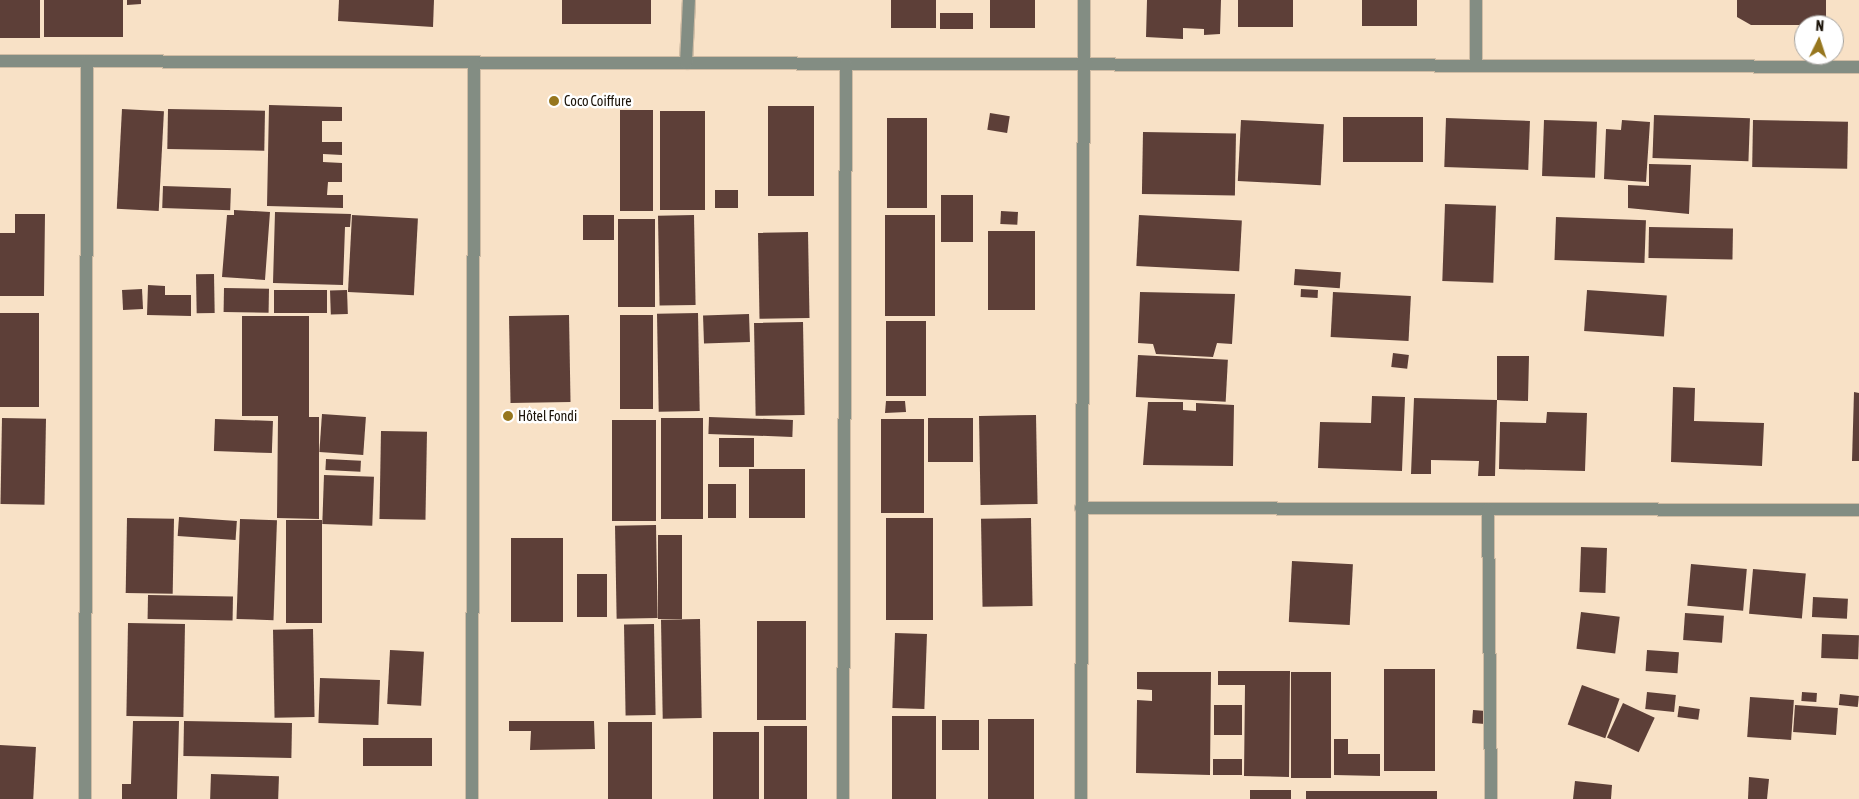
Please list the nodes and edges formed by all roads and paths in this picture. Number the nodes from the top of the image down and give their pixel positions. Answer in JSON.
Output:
{"nodes":[{"id":1,"x":689,"y":0,"type":"edge"},
{"id":2,"x":1084,"y":0,"type":"edge"},
{"id":3,"x":1476,"y":0,"type":"edge"},
{"id":4,"x":0,"y":61,"type":"edge"},
{"id":5,"x":87,"y":61,"type":"junction"},
{"id":6,"x":474,"y":62,"type":"junction"},
{"id":7,"x":686,"y":63,"type":"junction"},
{"id":8,"x":846,"y":64,"type":"junction"},
{"id":9,"x":1082,"y":65,"type":"junction"},
{"id":10,"x":1476,"y":66,"type":"junction"},
{"id":11,"x":1859,"y":67,"type":"edge"},
{"id":12,"x":1081,"y":508,"type":"junction"},
{"id":13,"x":1488,"y":509,"type":"junction"},
{"id":14,"x":1859,"y":510,"type":"edge"},
{"id":15,"x":86,"y":799,"type":"edge"},
{"id":16,"x":472,"y":799,"type":"edge"},
{"id":17,"x":843,"y":799,"type":"edge"},
{"id":18,"x":1081,"y":799,"type":"edge"},
{"id":19,"x":1492,"y":799,"type":"edge"}],
"edges":[{"from":1,"to":7,"type":"street"},
{"from":2,"to":9,"type":"street"},
{"from":3,"to":10,"type":"street"},
{"from":4,"to":5,"type":"street"},
{"from":5,"to":6,"type":"street"},
{"from":5,"to":15,"type":"street"},
{"from":6,"to":7,"type":"street"},
{"from":6,"to":16,"type":"street"},
{"from":7,"to":8,"type":"street"},
{"from":8,"to":9,"type":"street"},
{"from":8,"to":17,"type":"street"},
{"from":9,"to":10,"type":"street"},
{"from":9,"to":12,"type":"street"},
{"from":10,"to":11,"type":"street"},
{"from":12,"to":13,"type":"street"},
{"from":12,"to":18,"type":"street"},
{"from":13,"to":14,"type":"street"},
{"from":13,"to":19,"type":"street"}]}
